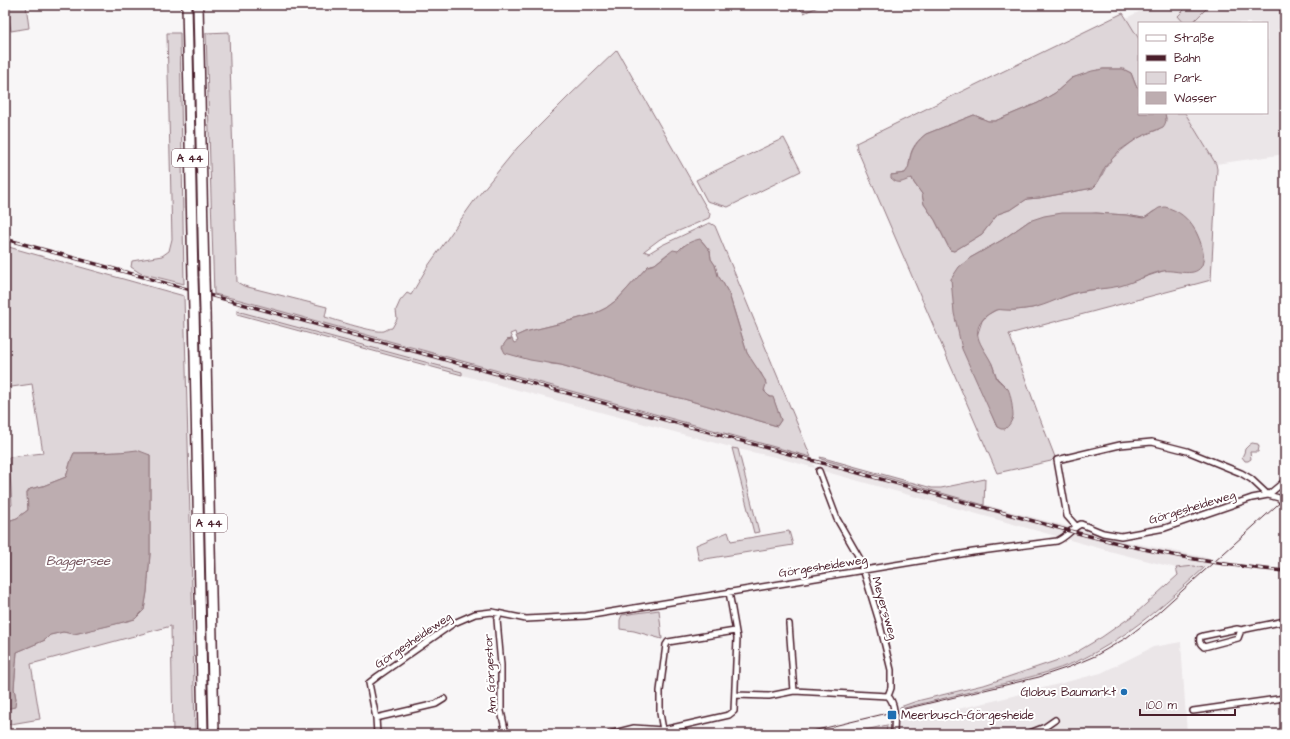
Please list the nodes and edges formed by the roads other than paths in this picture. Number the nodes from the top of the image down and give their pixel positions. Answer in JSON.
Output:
{"nodes":[{"id":1,"x":187,"y":5,"type":"edge"},
{"id":2,"x":198,"y":5,"type":"edge"},
{"id":3,"x":819,"y":471,"type":"dead end"},
{"id":4,"x":1285,"y":481,"type":"edge"},
{"id":5,"x":1268,"y":495,"type":"junction"},
{"id":6,"x":1285,"y":505,"type":"edge"},
{"id":7,"x":1076,"y":526,"type":"junction"},
{"id":8,"x":863,"y":570,"type":"junction"},
{"id":9,"x":729,"y":592,"type":"junction"},
{"id":10,"x":498,"y":614,"type":"junction"},
{"id":11,"x":1285,"y":621,"type":"edge"},
{"id":12,"x":789,"y":624,"type":"dead end"},
{"id":13,"x":1241,"y":630,"type":"junction"},
{"id":14,"x":735,"y":631,"type":"junction"},
{"id":15,"x":794,"y":691,"type":"junction"},
{"id":16,"x":735,"y":695,"type":"junction"},
{"id":17,"x":888,"y":696,"type":"junction"},
{"id":18,"x":1285,"y":698,"type":"edge"},
{"id":19,"x":444,"y":699,"type":"dead end"},
{"id":20,"x":1194,"y":711,"type":"dead end"},
{"id":21,"x":376,"y":718,"type":"junction"},
{"id":22,"x":1055,"y":720,"type":"dead end"},
{"id":23,"x":663,"y":730,"type":"junction"},
{"id":24,"x":203,"y":734,"type":"edge"},
{"id":25,"x":214,"y":734,"type":"edge"},
{"id":26,"x":377,"y":734,"type":"edge"},
{"id":27,"x":506,"y":734,"type":"edge"},
{"id":28,"x":610,"y":734,"type":"edge"},
{"id":29,"x":894,"y":734,"type":"edge"},
{"id":30,"x":1027,"y":734,"type":"edge"}],
"edges":[{"from":1,"to":24,"type":"highway","number":"A 44","bridge":true},
{"from":2,"to":25,"type":"highway","number":"A 44","bridge":true},
{"from":3,"to":8,"type":"street","name":"Meyersweg"},
{"from":4,"to":5,"type":"street"},
{"from":5,"to":6,"type":"street"},
{"from":5,"to":7,"type":"street","name":"Görgesheideweg"},
{"from":5,"to":7,"type":"street"},
{"from":7,"to":8,"type":"street","name":"Görgesheideweg"},
{"from":8,"to":9,"type":"street","name":"Görgesheideweg"},
{"from":8,"to":17,"type":"street","name":"Meyersweg"},
{"from":9,"to":10,"type":"street","name":"Görgesheideweg"},
{"from":9,"to":14,"type":"street"},
{"from":10,"to":21,"type":"street","name":"Görgesheideweg"},
{"from":10,"to":27,"type":"street","name":"Am Görgestor"},
{"from":11,"to":13,"type":"street"},
{"from":12,"to":15,"type":"street"},
{"from":13,"to":13,"type":"street"},
{"from":14,"to":16,"type":"street"},
{"from":14,"to":23,"type":"street"},
{"from":15,"to":16,"type":"street"},
{"from":15,"to":17,"type":"street"},
{"from":16,"to":23,"type":"street"},
{"from":17,"to":29,"type":"street","name":"Meyersweg"},
{"from":18,"to":20,"type":"street"},
{"from":19,"to":21,"type":"street"},
{"from":21,"to":26,"type":"street"},
{"from":22,"to":30,"type":"street"},
{"from":23,"to":28,"type":"street"}]}
